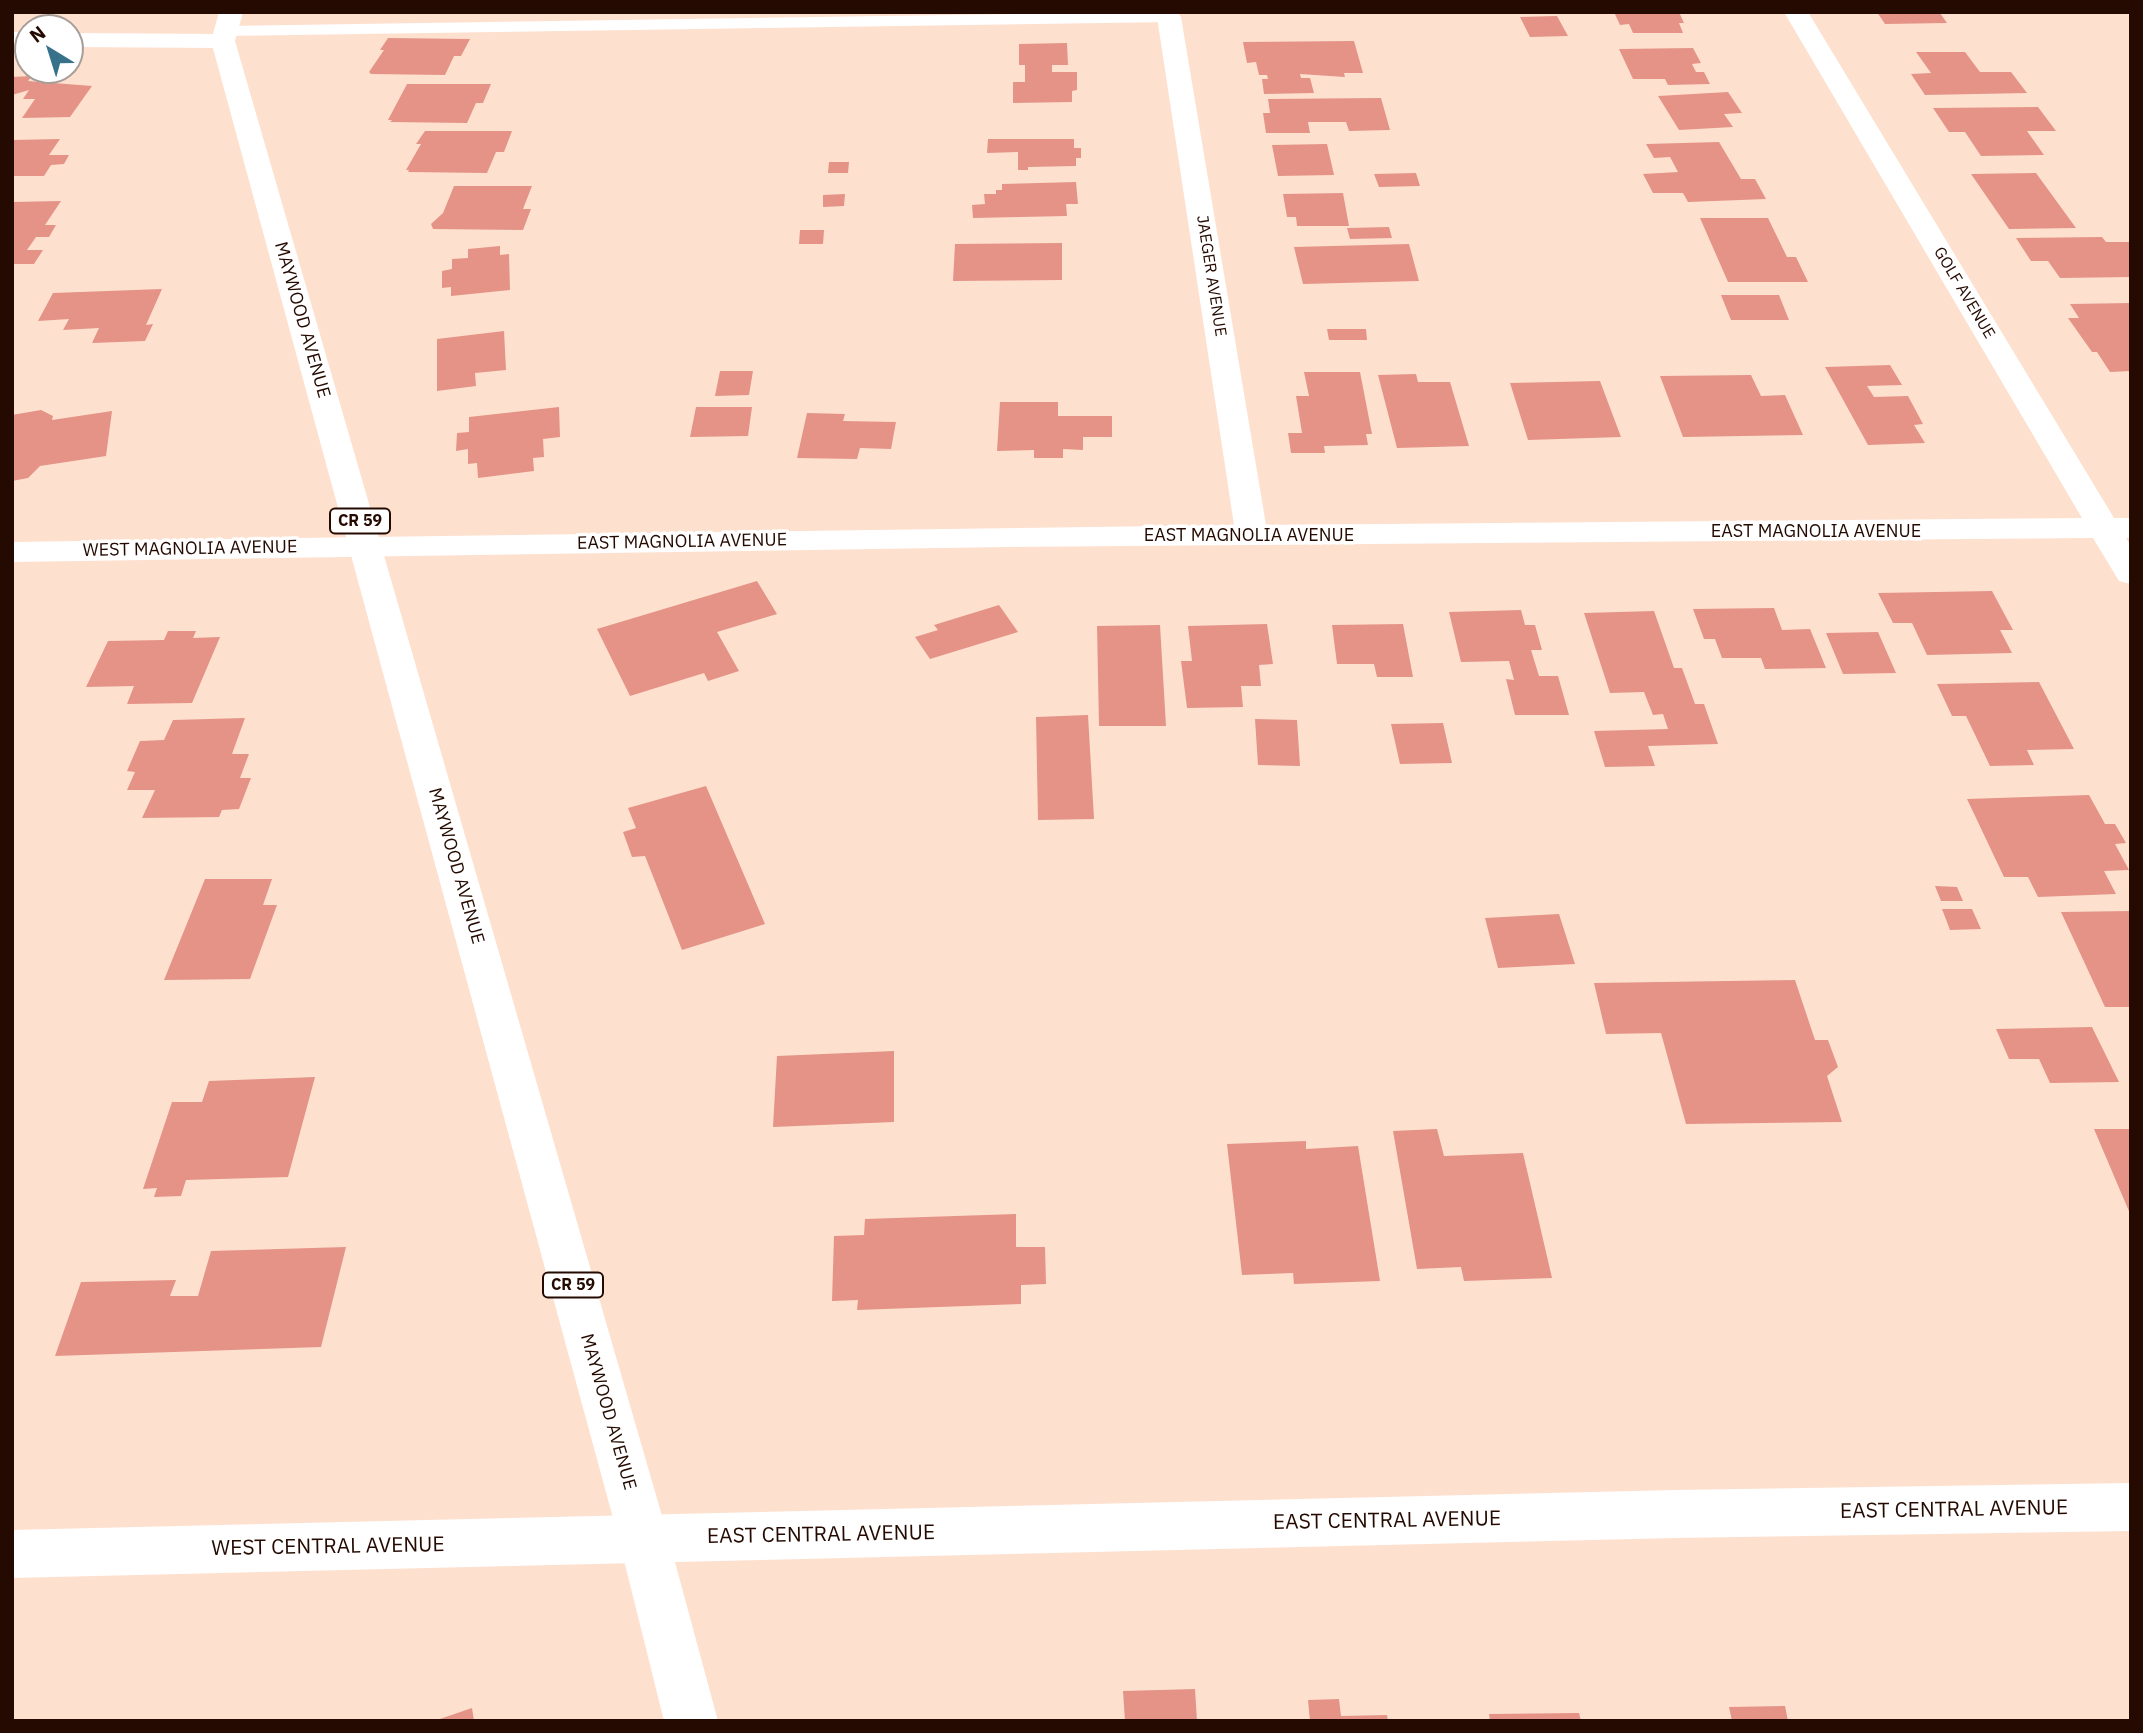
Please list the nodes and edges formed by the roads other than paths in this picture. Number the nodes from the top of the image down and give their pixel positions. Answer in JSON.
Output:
{"nodes":[{"id":1,"x":1796,"y":12,"type":"edge"},
{"id":2,"x":1169,"y":17,"type":"joint"},
{"id":3,"x":227,"y":28,"type":"edge"},
{"id":4,"x":84,"y":39,"type":"edge"},
{"id":5,"x":2118,"y":529,"type":"edge"},
{"id":6,"x":1252,"y":536,"type":"junction"},
{"id":7,"x":367,"y":546,"type":"junction"},
{"id":8,"x":12,"y":552,"type":"edge"},
{"id":9,"x":2131,"y":574,"type":"edge"},
{"id":10,"x":2131,"y":1507,"type":"edge"},
{"id":11,"x":644,"y":1540,"type":"junction"},
{"id":12,"x":12,"y":1554,"type":"edge"},
{"id":13,"x":691,"y":1721,"type":"edge"}],
"edges":[{"from":1,"to":5,"type":"street","name":"GOLF AVENUE"},
{"from":2,"to":3,"type":"lane"},
{"from":2,"to":6,"type":"street","name":"JAEGER AVENUE"},
{"from":3,"to":4,"type":"street"},
{"from":3,"to":7,"type":"street","name":"MAYWOOD AVENUE","number":"CR 59"},
{"from":5,"to":6,"type":"street","name":"EAST MAGNOLIA AVENUE"},
{"from":5,"to":9,"type":"street","name":"GOLF AVENUE"},
{"from":6,"to":7,"type":"street","name":"EAST MAGNOLIA AVENUE"},
{"from":7,"to":8,"type":"street","name":"WEST MAGNOLIA AVENUE"},
{"from":7,"to":11,"type":"street","name":"MAYWOOD AVENUE","number":"CR 59"},
{"from":10,"to":11,"type":"street","name":"EAST CENTRAL AVENUE"},
{"from":11,"to":12,"type":"street","name":"WEST CENTRAL AVENUE"},
{"from":11,"to":13,"type":"street","name":"MAYWOOD AVENUE","number":"CR 59"}]}
